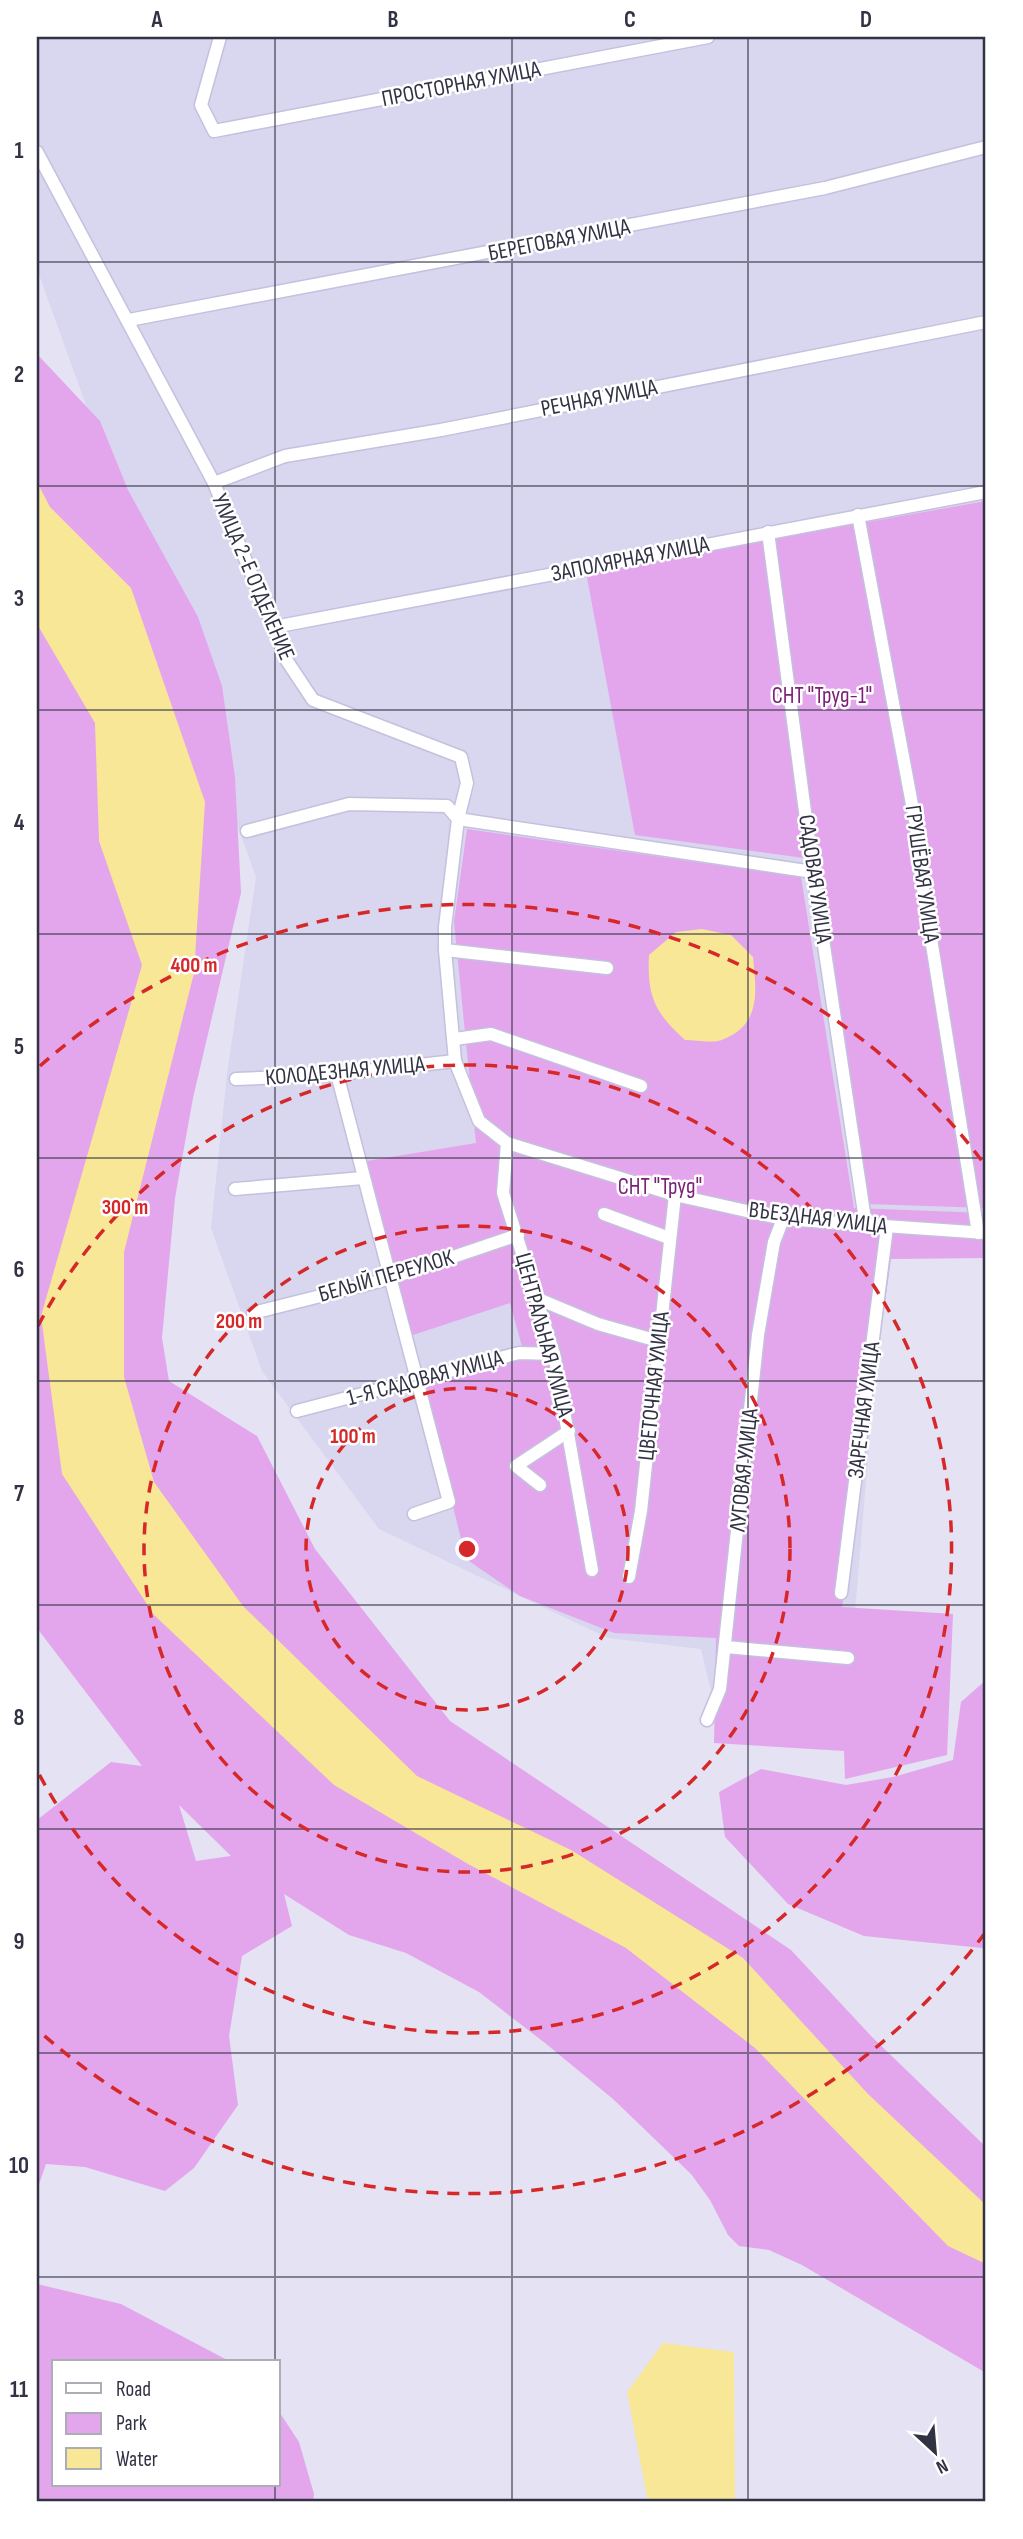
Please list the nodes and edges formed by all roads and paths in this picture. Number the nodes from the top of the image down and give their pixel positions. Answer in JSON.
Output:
{"nodes":[{"id":1,"x":220,"y":37,"type":"edge"},
{"id":2,"x":708,"y":37,"type":"edge"},
{"id":3,"x":986,"y":147,"type":"edge"},
{"id":4,"x":37,"y":152,"type":"edge"},
{"id":5,"x":129,"y":320,"type":"junction"},
{"id":6,"x":986,"y":322,"type":"edge"},
{"id":7,"x":215,"y":483,"type":"junction"},
{"id":8,"x":986,"y":492,"type":"edge"},
{"id":9,"x":858,"y":515,"type":"junction"},
{"id":10,"x":768,"y":532,"type":"junction"},
{"id":11,"x":274,"y":627,"type":"junction"},
{"id":12,"x":458,"y":819,"type":"junction"},
{"id":13,"x":247,"y":831,"type":"dead end"},
{"id":14,"x":813,"y":872,"type":"junction"},
{"id":15,"x":445,"y":950,"type":"junction"},
{"id":16,"x":607,"y":968,"type":"dead end"},
{"id":17,"x":455,"y":1040,"type":"junction"},
{"id":18,"x":455,"y":1061,"type":"junction"},
{"id":19,"x":337,"y":1074,"type":"junction"},
{"id":20,"x":236,"y":1079,"type":"dead end"},
{"id":21,"x":641,"y":1086,"type":"dead end"},
{"id":22,"x":508,"y":1143,"type":"junction"},
{"id":23,"x":363,"y":1178,"type":"junction"},
{"id":24,"x":235,"y":1189,"type":"dead end"},
{"id":25,"x":676,"y":1195,"type":"junction"},
{"id":26,"x":604,"y":1214,"type":"dead end"},
{"id":27,"x":783,"y":1219,"type":"junction"},
{"id":28,"x":866,"y":1226,"type":"junction"},
{"id":29,"x":887,"y":1227,"type":"junction"},
{"id":30,"x":982,"y":1233,"type":"edge"},
{"id":31,"x":518,"y":1235,"type":"junction"},
{"id":32,"x":669,"y":1238,"type":"junction"},
{"id":33,"x":388,"y":1279,"type":"junction"},
{"id":34,"x":536,"y":1298,"type":"junction"},
{"id":35,"x":253,"y":1313,"type":"dead end"},
{"id":36,"x":658,"y":1341,"type":"junction"},
{"id":37,"x":554,"y":1354,"type":"junction"},
{"id":38,"x":415,"y":1380,"type":"junction"},
{"id":39,"x":297,"y":1411,"type":"dead end"},
{"id":40,"x":569,"y":1431,"type":"junction"},
{"id":41,"x":540,"y":1485,"type":"dead end"},
{"id":42,"x":414,"y":1514,"type":"dead end"},
{"id":43,"x":592,"y":1570,"type":"dead end"},
{"id":44,"x":629,"y":1577,"type":"dead end"},
{"id":45,"x":841,"y":1593,"type":"dead end"},
{"id":46,"x":726,"y":1647,"type":"junction"},
{"id":47,"x":848,"y":1658,"type":"dead end"},
{"id":48,"x":706,"y":1720,"type":"dead end"}],
"edges":[{"from":1,"to":2,"type":"street","name":"ПРОСТОРНАЯ УЛИЦА"},
{"from":3,"to":5,"type":"street","name":"БЕРЕГОВАЯ УЛИЦА"},
{"from":4,"to":5,"type":"street","name":"УЛИЦА 2-Е ОТДЕЛЕНИЕ"},
{"from":5,"to":7,"type":"street","name":"УЛИЦА 2-Е ОТДЕЛЕНИЕ"},
{"from":6,"to":7,"type":"street","name":"РЕЧНАЯ УЛИЦА"},
{"from":7,"to":11,"type":"street","name":"УЛИЦА 2-Е ОТДЕЛЕНИЕ"},
{"from":8,"to":9,"type":"street","name":"ЗАПОЛЯРНАЯ УЛИЦА"},
{"from":9,"to":10,"type":"street","name":"ЗАПОЛЯРНАЯ УЛИЦА"},
{"from":9,"to":30,"type":"street","name":"ГРУШЁВАЯ УЛИЦА"},
{"from":10,"to":11,"type":"street","name":"ЗАПОЛЯРНАЯ УЛИЦА"},
{"from":10,"to":14,"type":"street","name":"САДОВАЯ УЛИЦА"},
{"from":11,"to":12,"type":"street","name":"УЛИЦА 2-Е ОТДЕЛЕНИЕ"},
{"from":12,"to":13,"type":"street"},
{"from":12,"to":14,"type":"street"},
{"from":12,"to":15,"type":"street","name":"УЛИЦА 2-Е ОТДЕЛЕНИЕ"},
{"from":14,"to":28,"type":"street","name":"САДОВАЯ УЛИЦА"},
{"from":15,"to":16,"type":"street"},
{"from":15,"to":17,"type":"street","name":"УЛИЦА 2-Е ОТДЕЛЕНИЕ"},
{"from":17,"to":18,"type":"street","name":"УЛИЦА 2-Е ОТДЕЛЕНИЕ"},
{"from":17,"to":21,"type":"street"},
{"from":18,"to":19,"type":"street","name":"КОЛОДЕЗНАЯ УЛИЦА"},
{"from":18,"to":22,"type":"street","name":"ВЪЕЗДНАЯ УЛИЦА"},
{"from":19,"to":20,"type":"street","name":"КОЛОДЕЗНАЯ УЛИЦА"},
{"from":19,"to":23,"type":"street"},
{"from":22,"to":25,"type":"street","name":"ВЪЕЗДНАЯ УЛИЦА"},
{"from":22,"to":31,"type":"street","name":"ЦЕНТРАЛЬНАЯ УЛИЦА"},
{"from":23,"to":24,"type":"street"},
{"from":23,"to":33,"type":"street"},
{"from":25,"to":27,"type":"street","name":"ВЪЕЗДНАЯ УЛИЦА"},
{"from":25,"to":32,"type":"street","name":"ЦВЕТОЧНАЯ УЛИЦА"},
{"from":26,"to":32,"type":"street"},
{"from":27,"to":28,"type":"street","name":"ВЪЕЗДНАЯ УЛИЦА"},
{"from":27,"to":46,"type":"street","name":"ЛУГОВАЯ УЛИЦА"},
{"from":28,"to":29,"type":"street","name":"ВЪЕЗДНАЯ УЛИЦА"},
{"from":29,"to":30,"type":"street","name":"ВЪЕЗДНАЯ УЛИЦА"},
{"from":29,"to":45,"type":"street","name":"ЗАРЕЧНАЯ УЛИЦА"},
{"from":31,"to":33,"type":"street","name":"БЕЛЫЙ ПЕРЕУЛОК"},
{"from":31,"to":34,"type":"street","name":"ЦЕНТРАЛЬНАЯ УЛИЦА"},
{"from":32,"to":36,"type":"street","name":"ЦВЕТОЧНАЯ УЛИЦА"},
{"from":33,"to":35,"type":"street","name":"БЕЛЫЙ ПЕРЕУЛОК"},
{"from":33,"to":38,"type":"street"},
{"from":34,"to":36,"type":"street"},
{"from":34,"to":37,"type":"street","name":"ЦЕНТРАЛЬНАЯ УЛИЦА"},
{"from":36,"to":44,"type":"street","name":"ЦВЕТОЧНАЯ УЛИЦА"},
{"from":37,"to":38,"type":"street","name":"1-Я САДОВАЯ УЛИЦА"},
{"from":37,"to":40,"type":"street","name":"ЦЕНТРАЛЬНАЯ УЛИЦА"},
{"from":38,"to":39,"type":"street","name":"1-Я САДОВАЯ УЛИЦА"},
{"from":38,"to":42,"type":"street"},
{"from":40,"to":41,"type":"street"},
{"from":40,"to":43,"type":"street","name":"ЦЕНТРАЛЬНАЯ УЛИЦА"},
{"from":46,"to":47,"type":"street"},
{"from":46,"to":48,"type":"street","name":"ЛУГОВАЯ УЛИЦА"}]}
